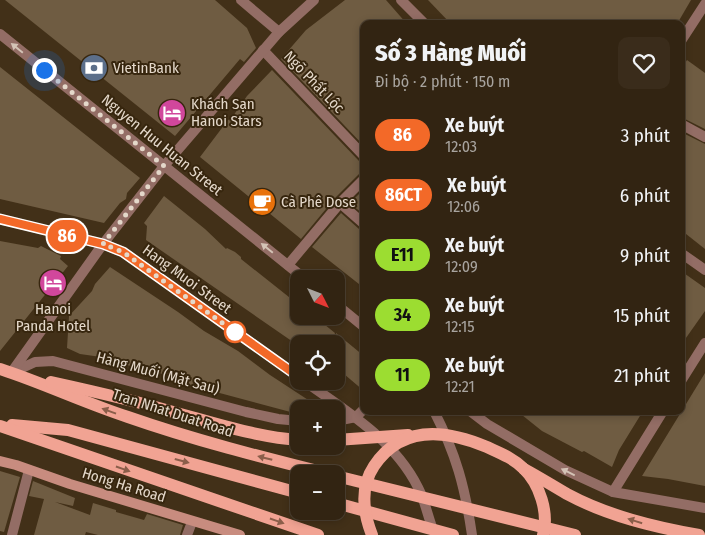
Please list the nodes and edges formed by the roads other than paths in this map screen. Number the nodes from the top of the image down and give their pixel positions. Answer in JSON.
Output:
{"nodes":[{"id":1,"x":241,"y":0,"type":"edge"},
{"id":2,"x":314,"y":0,"type":"edge"},
{"id":3,"x":401,"y":0,"type":"edge"},
{"id":4,"x":704,"y":8,"type":"edge"},
{"id":5,"x":421,"y":20,"type":"edge"},
{"id":6,"x":279,"y":32,"type":"junction"},
{"id":7,"x":0,"y":34,"type":"edge"},
{"id":8,"x":685,"y":35,"type":"edge"},
{"id":9,"x":263,"y":50,"type":"junction"},
{"id":10,"x":685,"y":126,"type":"edge"},
{"id":11,"x":705,"y":137,"type":"edge"},
{"id":12,"x":360,"y":152,"type":"edge"},
{"id":13,"x":164,"y":166,"type":"junction"},
{"id":14,"x":360,"y":183,"type":"edge"},
{"id":15,"x":340,"y":204,"type":"junction"},
{"id":16,"x":0,"y":219,"type":"edge"},
{"id":17,"x":360,"y":221,"type":"edge"},
{"id":18,"x":103,"y":244,"type":"junction"},
{"id":19,"x":685,"y":256,"type":"edge"},
{"id":20,"x":288,"y":265,"type":"junction"},
{"id":21,"x":294,"y":270,"type":"edge"},
{"id":22,"x":705,"y":270,"type":"edge"},
{"id":23,"x":345,"y":311,"type":"edge"},
{"id":24,"x":360,"y":324,"type":"edge"},
{"id":25,"x":705,"y":343,"type":"edge"},
{"id":26,"x":6,"y":371,"type":"edge"},
{"id":27,"x":290,"y":371,"type":"edge"},
{"id":28,"x":685,"y":376,"type":"edge"},
{"id":29,"x":320,"y":390,"type":"edge"},
{"id":30,"x":360,"y":413,"type":"edge"},
{"id":31,"x":362,"y":415,"type":"edge"},
{"id":32,"x":436,"y":415,"type":"edge"},
{"id":33,"x":475,"y":415,"type":"edge"},
{"id":34,"x":661,"y":415,"type":"edge"},
{"id":35,"x":345,"y":418,"type":"edge"},
{"id":36,"x":290,"y":420,"type":"edge"},
{"id":37,"x":0,"y":425,"type":"edge"},
{"id":38,"x":423,"y":434,"type":"junction"},
{"id":39,"x":290,"y":439,"type":"edge"},
{"id":40,"x":345,"y":439,"type":"edge"},
{"id":41,"x":0,"y":461,"type":"edge"},
{"id":42,"x":294,"y":465,"type":"edge"},
{"id":43,"x":524,"y":469,"type":"junction"},
{"id":44,"x":29,"y":470,"type":"junction"},
{"id":45,"x":345,"y":478,"type":"edge"},
{"id":46,"x":290,"y":491,"type":"edge"},
{"id":47,"x":613,"y":492,"type":"junction"},
{"id":48,"x":422,"y":496,"type":"junction"},
{"id":49,"x":345,"y":506,"type":"edge"},
{"id":50,"x":468,"y":508,"type":"junction"},
{"id":51,"x":705,"y":508,"type":"edge"},
{"id":52,"x":192,"y":522,"type":"junction"},
{"id":53,"x":433,"y":530,"type":"junction"},
{"id":54,"x":12,"y":535,"type":"edge"},
{"id":55,"x":187,"y":535,"type":"edge"},
{"id":56,"x":240,"y":535,"type":"edge"},
{"id":57,"x":318,"y":535,"type":"edge"},
{"id":58,"x":372,"y":535,"type":"edge"},
{"id":59,"x":453,"y":535,"type":"edge"},
{"id":60,"x":472,"y":535,"type":"edge"},
{"id":61,"x":543,"y":535,"type":"edge"},
{"id":62,"x":575,"y":535,"type":"edge"},
{"id":63,"x":699,"y":535,"type":"edge"}],
"edges":[{"from":1,"to":6,"type":"street"},
{"from":2,"to":6,"type":"street"},
{"from":3,"to":5,"type":"street"},
{"from":4,"to":8,"type":"street"},
{"from":6,"to":9,"type":"street"},
{"from":13,"to":7,"type":"street","name":"Nguyen Huu Huan Street","one_way":true},
{"from":9,"to":12,"type":"street","name":"Ngõ Phất Lộc"},
{"from":9,"to":13,"type":"street"},
{"from":10,"to":11,"type":"street"},
{"from":13,"to":18,"type":"street"},
{"from":20,"to":13,"type":"street","name":"Nguyen Huu Huan Street","one_way":true},
{"from":14,"to":15,"type":"street"},
{"from":15,"to":17,"type":"street"},
{"from":15,"to":20,"type":"street"},
{"from":16,"to":18,"type":"street","name":"Hang Muoi Street"},
{"from":18,"to":26,"type":"street"},
{"from":18,"to":27,"type":"street","name":"Hang Muoi Street"},
{"from":19,"to":22,"type":"street"},
{"from":20,"to":21,"type":"street","name":"Nguyen Huu Huan Street"},
{"from":23,"to":24,"type":"street"},
{"from":25,"to":28,"type":"street"},
{"from":26,"to":36,"type":"street","name":"Hàng Muối (Mặt Sau)"},
{"from":26,"to":39,"type":"main road"},
{"from":42,"to":26,"type":"main road","name":"Tran Nhat Duat Road","one_way":true},
{"from":29,"to":30,"type":"street"},
{"from":30,"to":35,"type":"street"},
{"from":31,"to":48,"type":"street"},
{"from":32,"to":50,"type":"street"},
{"from":47,"to":33,"type":"street","one_way":true},
{"from":34,"to":47,"type":"street"},
{"from":37,"to":46,"type":"main road","one_way":true},
{"from":37,"to":57,"type":"main road","one_way":true},
{"from":38,"to":40,"type":"main road","bridge":true},
{"from":38,"to":43,"type":"main road","bridge":true},
{"from":38,"to":58,"type":"main road","bridge":true},
{"from":41,"to":44,"type":"street","name":"Hong Ha Road"},
{"from":43,"to":61,"type":"main road","bridge":true},
{"from":63,"to":43,"type":"main road","one_way":true},
{"from":44,"to":52,"type":"street","name":"Hong Ha Road"},
{"from":44,"to":54,"type":"street"},
{"from":45,"to":48,"type":"main road"},
{"from":47,"to":51,"type":"street"},
{"from":48,"to":50,"type":"main road"},
{"from":48,"to":53,"type":"street"},
{"from":49,"to":53,"type":"main road"},
{"from":50,"to":60,"type":"street"},
{"from":50,"to":62,"type":"main road"},
{"from":52,"to":55,"type":"street"},
{"from":52,"to":56,"type":"street","name":"Hong Ha Road"},
{"from":53,"to":59,"type":"main road"}]}
